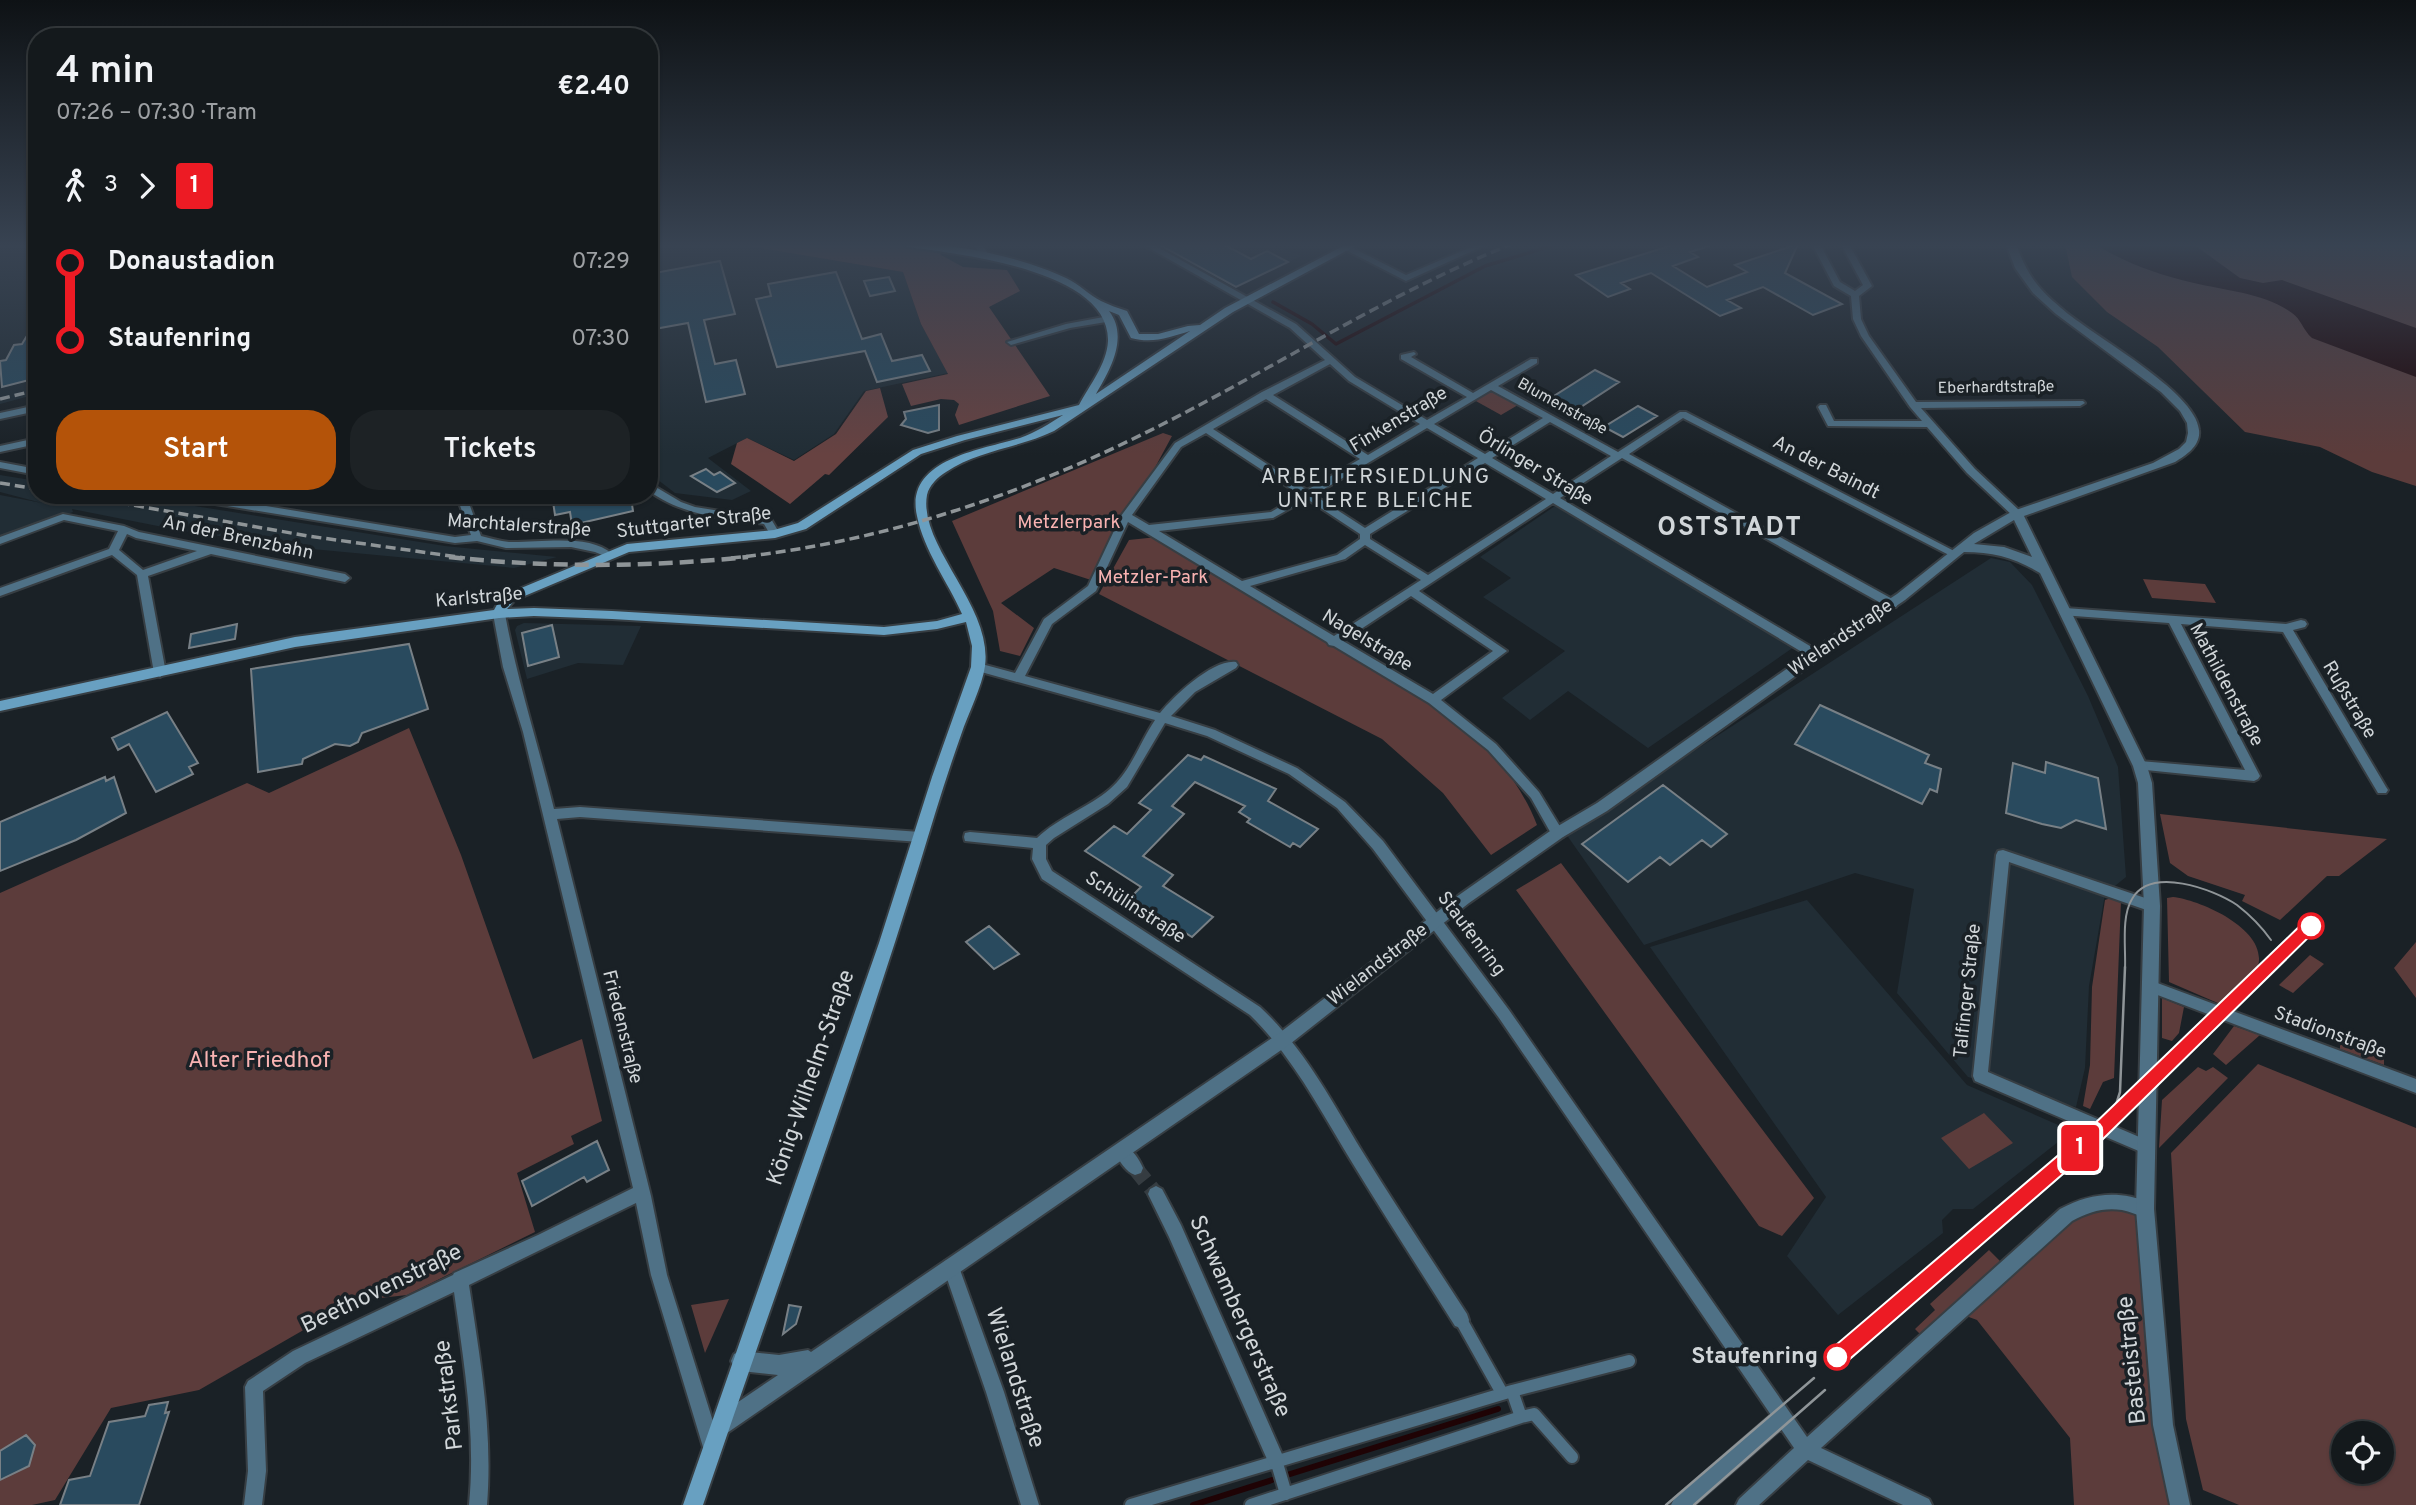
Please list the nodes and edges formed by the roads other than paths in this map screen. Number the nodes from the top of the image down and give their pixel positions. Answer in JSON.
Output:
{"nodes":[{"id":1,"x":1105,"y":314,"type":"edge"},
{"id":2,"x":1124,"y":314,"type":"edge"},
{"id":3,"x":1223,"y":314,"type":"edge"},
{"id":4,"x":1269,"y":314,"type":"edge"},
{"id":5,"x":1857,"y":314,"type":"edge"},
{"id":6,"x":2064,"y":314,"type":"edge"},
{"id":7,"x":1109,"y":319,"type":"junction"},
{"id":8,"x":1204,"y":326,"type":"junction"},
{"id":9,"x":1011,"y":342,"type":"dead end"},
{"id":10,"x":1411,"y":354,"type":"dead end"},
{"id":11,"x":1330,"y":361,"type":"junction"},
{"id":12,"x":1534,"y":361,"type":"dead end"},
{"id":13,"x":1491,"y":386,"type":"junction"},
{"id":14,"x":1265,"y":394,"type":"junction"},
{"id":15,"x":1472,"y":396,"type":"junction"},
{"id":16,"x":2080,"y":402,"type":"dead end"},
{"id":17,"x":1913,"y":405,"type":"junction"},
{"id":18,"x":1083,"y":407,"type":"junction"},
{"id":19,"x":1823,"y":407,"type":"dead end"},
{"id":20,"x":28,"y":410,"type":"edge"},
{"id":21,"x":0,"y":416,"type":"edge"},
{"id":22,"x":1550,"y":418,"type":"junction"},
{"id":23,"x":1426,"y":424,"type":"junction"},
{"id":24,"x":1929,"y":424,"type":"junction"},
{"id":25,"x":1205,"y":428,"type":"junction"},
{"id":26,"x":28,"y":443,"type":"edge"},
{"id":27,"x":0,"y":449,"type":"edge"},
{"id":28,"x":1620,"y":455,"type":"junction"},
{"id":29,"x":1484,"y":458,"type":"junction"},
{"id":30,"x":1367,"y":459,"type":"junction"},
{"id":31,"x":0,"y":465,"type":"edge"},
{"id":32,"x":28,"y":470,"type":"edge"},
{"id":33,"x":658,"y":492,"type":"edge"},
{"id":34,"x":1306,"y":495,"type":"junction"},
{"id":35,"x":1553,"y":499,"type":"junction"},
{"id":36,"x":233,"y":504,"type":"edge"},
{"id":37,"x":464,"y":504,"type":"edge"},
{"id":38,"x":2017,"y":514,"type":"junction"},
{"id":39,"x":1126,"y":516,"type":"junction"},
{"id":40,"x":124,"y":529,"type":"junction"},
{"id":41,"x":1146,"y":529,"type":"junction"},
{"id":42,"x":775,"y":534,"type":"junction"},
{"id":43,"x":1365,"y":537,"type":"junction"},
{"id":44,"x":477,"y":538,"type":"junction"},
{"id":45,"x":0,"y":541,"type":"edge"},
{"id":46,"x":212,"y":549,"type":"junction"},
{"id":47,"x":113,"y":551,"type":"junction"},
{"id":48,"x":1956,"y":551,"type":"junction"},
{"id":49,"x":607,"y":554,"type":"junction"},
{"id":50,"x":2043,"y":570,"type":"junction"},
{"id":51,"x":142,"y":573,"type":"junction"},
{"id":52,"x":345,"y":578,"type":"dead end"},
{"id":53,"x":1429,"y":580,"type":"junction"},
{"id":54,"x":1239,"y":585,"type":"junction"},
{"id":55,"x":1411,"y":591,"type":"junction"},
{"id":56,"x":0,"y":593,"type":"edge"},
{"id":57,"x":1892,"y":604,"type":"junction"},
{"id":58,"x":2065,"y":612,"type":"junction"},
{"id":59,"x":499,"y":614,"type":"junction"},
{"id":60,"x":969,"y":617,"type":"junction"},
{"id":61,"x":2173,"y":620,"type":"junction"},
{"id":62,"x":2301,"y":624,"type":"dead end"},
{"id":63,"x":2286,"y":628,"type":"junction"},
{"id":64,"x":1333,"y":642,"type":"junction"},
{"id":65,"x":1816,"y":654,"type":"junction"},
{"id":66,"x":1232,"y":664,"type":"dead end"},
{"id":67,"x":978,"y":667,"type":"junction"},
{"id":68,"x":160,"y":673,"type":"junction"},
{"id":69,"x":1018,"y":678,"type":"junction"},
{"id":70,"x":1433,"y":700,"type":"junction"},
{"id":71,"x":0,"y":706,"type":"edge"},
{"id":72,"x":1162,"y":717,"type":"junction"},
{"id":73,"x":2140,"y":766,"type":"junction"},
{"id":74,"x":2382,"y":790,"type":"dead end"},
{"id":75,"x":548,"y":815,"type":"junction"},
{"id":76,"x":1558,"y":833,"type":"junction"},
{"id":77,"x":920,"y":836,"type":"junction"},
{"id":78,"x":970,"y":837,"type":"dead end"},
{"id":79,"x":1040,"y":843,"type":"junction"},
{"id":80,"x":2152,"y":906,"type":"junction"},
{"id":81,"x":1435,"y":920,"type":"junction"},
{"id":82,"x":2151,"y":987,"type":"junction"},
{"id":83,"x":1284,"y":1039,"type":"junction"},
{"id":84,"x":2416,"y":1086,"type":"edge"},
{"id":85,"x":2146,"y":1147,"type":"junction"},
{"id":86,"x":1123,"y":1152,"type":"junction"},
{"id":87,"x":1135,"y":1167,"type":"tunnel mouth"},
{"id":88,"x":642,"y":1192,"type":"junction"},
{"id":89,"x":1156,"y":1194,"type":"tunnel mouth"},
{"id":90,"x":2145,"y":1209,"type":"junction"},
{"id":91,"x":951,"y":1267,"type":"junction"},
{"id":92,"x":460,"y":1279,"type":"junction"},
{"id":93,"x":1461,"y":1320,"type":"joint"},
{"id":94,"x":816,"y":1358,"type":"junction"},
{"id":95,"x":741,"y":1361,"type":"junction"},
{"id":96,"x":1629,"y":1362,"type":"dead end"},
{"id":97,"x":1507,"y":1392,"type":"junction"},
{"id":98,"x":1521,"y":1417,"type":"junction"},
{"id":99,"x":1783,"y":1417,"type":"junction"},
{"id":100,"x":720,"y":1426,"type":"junction"},
{"id":101,"x":712,"y":1448,"type":"junction"},
{"id":102,"x":1806,"y":1450,"type":"junction"},
{"id":103,"x":1572,"y":1457,"type":"dead end"},
{"id":104,"x":1276,"y":1460,"type":"junction"},
{"id":105,"x":1286,"y":1494,"type":"junction"},
{"id":106,"x":253,"y":1505,"type":"edge"},
{"id":107,"x":478,"y":1505,"type":"edge"},
{"id":108,"x":693,"y":1505,"type":"edge"},
{"id":109,"x":1030,"y":1505,"type":"edge"},
{"id":110,"x":1132,"y":1505,"type":"edge"},
{"id":111,"x":1251,"y":1505,"type":"edge"},
{"id":112,"x":1680,"y":1505,"type":"edge"},
{"id":113,"x":1745,"y":1505,"type":"edge"},
{"id":114,"x":1923,"y":1505,"type":"edge"},
{"id":115,"x":2180,"y":1505,"type":"edge"}],
"edges":[{"from":1,"to":7,"type":"main road"},
{"from":2,"to":8,"type":"main road"},
{"from":3,"to":8,"type":"main road"},
{"from":4,"to":11,"type":"street","name":"Örlinger Straße"},
{"from":5,"to":17,"type":"street","name":"Eberhardtstraße"},
{"from":6,"to":38,"type":"street","name":"Wielandstraße"},
{"from":7,"to":9,"type":"street"},
{"from":7,"to":18,"type":"main road"},
{"from":8,"to":18,"type":"main road"},
{"from":10,"to":15,"type":"street","name":"Finkenstraße"},
{"from":11,"to":14,"type":"street"},
{"from":11,"to":23,"type":"street","name":"Örlinger Straße"},
{"from":12,"to":13,"type":"street","name":"Finkenstraße"},
{"from":13,"to":15,"type":"street","name":"Finkenstraße"},
{"from":13,"to":22,"type":"street","name":"Blumenstraße"},
{"from":14,"to":25,"type":"street"},
{"from":14,"to":30,"type":"street"},
{"from":15,"to":23,"type":"street","name":"Finkenstraße"},
{"from":16,"to":17,"type":"street","name":"Eberhardtstraße"},
{"from":17,"to":24,"type":"street","name":"Eberhardtstraße"},
{"from":18,"to":42,"type":"main road","name":"Stuttgarter Straße"},
{"from":18,"to":60,"type":"main road"},
{"from":19,"to":24,"type":"street","name":"Eberhardtstraße"},
{"from":20,"to":21,"type":"street"},
{"from":22,"to":28,"type":"street","name":"Blumenstraße"},
{"from":22,"to":29,"type":"street"},
{"from":23,"to":29,"type":"street","name":"Örlinger Straße"},
{"from":23,"to":30,"type":"street","name":"Finkenstraße"},
{"from":24,"to":38,"type":"street","name":"Eberhardtstraße"},
{"from":25,"to":34,"type":"street"},
{"from":25,"to":39,"type":"street"},
{"from":26,"to":27,"type":"street"},
{"from":28,"to":35,"type":"street"},
{"from":28,"to":48,"type":"street","name":"An der Baindt"},
{"from":28,"to":57,"type":"street","name":"Blumenstraße"},
{"from":29,"to":35,"type":"street","name":"Örlinger Straße"},
{"from":29,"to":43,"type":"street"},
{"from":30,"to":34,"type":"street","name":"Finkenstraße"},
{"from":31,"to":32,"type":"street"},
{"from":33,"to":42,"type":"street"},
{"from":34,"to":41,"type":"street","name":"Finkenstraße"},
{"from":34,"to":43,"type":"street"},
{"from":35,"to":53,"type":"street"},
{"from":35,"to":65,"type":"street","name":"Örlinger Straße"},
{"from":36,"to":44,"type":"street","name":"Marchtalerstraße"},
{"from":37,"to":44,"type":"street"},
{"from":38,"to":48,"type":"street","name":"Wielandstraße"},
{"from":38,"to":50,"type":"street"},
{"from":39,"to":41,"type":"street","name":"Nagelstraße"},
{"from":39,"to":69,"type":"street"},
{"from":40,"to":45,"type":"street","name":"An der Brenzbahn"},
{"from":40,"to":46,"type":"street","name":"An der Brenzbahn"},
{"from":40,"to":47,"type":"street"},
{"from":41,"to":54,"type":"street","name":"Nagelstraße"},
{"from":42,"to":49,"type":"main road","name":"Stuttgarter Straße"},
{"from":43,"to":53,"type":"street"},
{"from":43,"to":54,"type":"street"},
{"from":44,"to":49,"type":"street","name":"Marchtalerstraße"},
{"from":46,"to":51,"type":"street"},
{"from":46,"to":52,"type":"street","name":"An der Brenzbahn"},
{"from":47,"to":51,"type":"street"},
{"from":47,"to":56,"type":"street"},
{"from":48,"to":50,"type":"street"},
{"from":48,"to":57,"type":"street","name":"Wielandstraße"},
{"from":49,"to":59,"type":"main road","name":"Stuttgarter Straße"},
{"from":50,"to":58,"type":"street"},
{"from":51,"to":68,"type":"street"},
{"from":53,"to":55,"type":"street"},
{"from":54,"to":64,"type":"street","name":"Nagelstraße"},
{"from":55,"to":64,"type":"street"},
{"from":55,"to":70,"type":"street"},
{"from":57,"to":65,"type":"street","name":"Wielandstraße"},
{"from":58,"to":61,"type":"street"},
{"from":58,"to":73,"type":"street"},
{"from":59,"to":60,"type":"main road","name":"Karlstraße"},
{"from":59,"to":68,"type":"main road","name":"Karlstraße"},
{"from":59,"to":75,"type":"street","name":"Friedenstraße"},
{"from":60,"to":67,"type":"main road"},
{"from":61,"to":63,"type":"street"},
{"from":61,"to":73,"type":"street","name":"Mathildenstraße"},
{"from":62,"to":63,"type":"street"},
{"from":63,"to":74,"type":"street","name":"Rußstraße"},
{"from":64,"to":70,"type":"street","name":"Nagelstraße"},
{"from":65,"to":76,"type":"street","name":"Wielandstraße"},
{"from":66,"to":72,"type":"street"},
{"from":67,"to":69,"type":"street","name":"Staufenring"},
{"from":67,"to":77,"type":"main road","name":"König-Wilhelm-Straße"},
{"from":68,"to":71,"type":"main road","name":"Karlstraße"},
{"from":69,"to":72,"type":"street","name":"Staufenring"},
{"from":70,"to":76,"type":"street","name":"Nagelstraße"},
{"from":72,"to":79,"type":"street"},
{"from":72,"to":81,"type":"street","name":"Staufenring"},
{"from":73,"to":80,"type":"street"},
{"from":75,"to":77,"type":"street"},
{"from":75,"to":88,"type":"street","name":"Friedenstraße"},
{"from":76,"to":81,"type":"street","name":"Wielandstraße"},
{"from":77,"to":95,"type":"main road","name":"König-Wilhelm-Straße"},
{"from":78,"to":79,"type":"street"},
{"from":79,"to":83,"type":"street","name":"Schülinstraße"},
{"from":80,"to":82,"type":"street"},
{"from":80,"to":85,"type":"street","name":"Talfinger Straße"},
{"from":81,"to":83,"type":"street","name":"Wielandstraße"},
{"from":81,"to":99,"type":"street","name":"Staufenring"},
{"from":82,"to":84,"type":"street","name":"Stadionstraße"},
{"from":82,"to":85,"type":"street"},
{"from":83,"to":86,"type":"street","name":"Wielandstraße"},
{"from":83,"to":93,"type":"street"},
{"from":85,"to":90,"type":"street","name":"Basteistraße"},
{"from":86,"to":87,"type":"street"},
{"from":86,"to":91,"type":"street","name":"Wielandstraße"},
{"from":88,"to":92,"type":"street","name":"Beethovenstraße"},
{"from":88,"to":101,"type":"street","name":"Friedenstraße"},
{"from":89,"to":104,"type":"street","name":"Schwambergerstraße"},
{"from":90,"to":102,"type":"street"},
{"from":90,"to":115,"type":"street","name":"Basteistraße"},
{"from":91,"to":94,"type":"street","name":"Wielandstraße"},
{"from":91,"to":109,"type":"street","name":"Wielandstraße"},
{"from":92,"to":106,"type":"street","name":"Beethovenstraße"},
{"from":92,"to":107,"type":"street","name":"Parkstraße"},
{"from":93,"to":97,"type":"street"},
{"from":94,"to":95,"type":"street","name":"Wielandstraße"},
{"from":94,"to":100,"type":"street","name":"Wielandstraße"},
{"from":95,"to":100,"type":"main road","name":"König-Wilhelm-Straße"},
{"from":96,"to":97,"type":"street"},
{"from":97,"to":98,"type":"street"},
{"from":97,"to":104,"type":"street"},
{"from":98,"to":103,"type":"street"},
{"from":98,"to":105,"type":"street"},
{"from":99,"to":102,"type":"street","name":"Staufenring"},
{"from":99,"to":112,"type":"street"},
{"from":100,"to":101,"type":"main road","name":"König-Wilhelm-Straße"},
{"from":101,"to":108,"type":"main road","name":"König-Wilhelm-Straße"},
{"from":102,"to":113,"type":"street"},
{"from":102,"to":114,"type":"street"},
{"from":104,"to":105,"type":"street","name":"Schwambergerstraße"},
{"from":104,"to":110,"type":"street"},
{"from":105,"to":111,"type":"street"}]}
